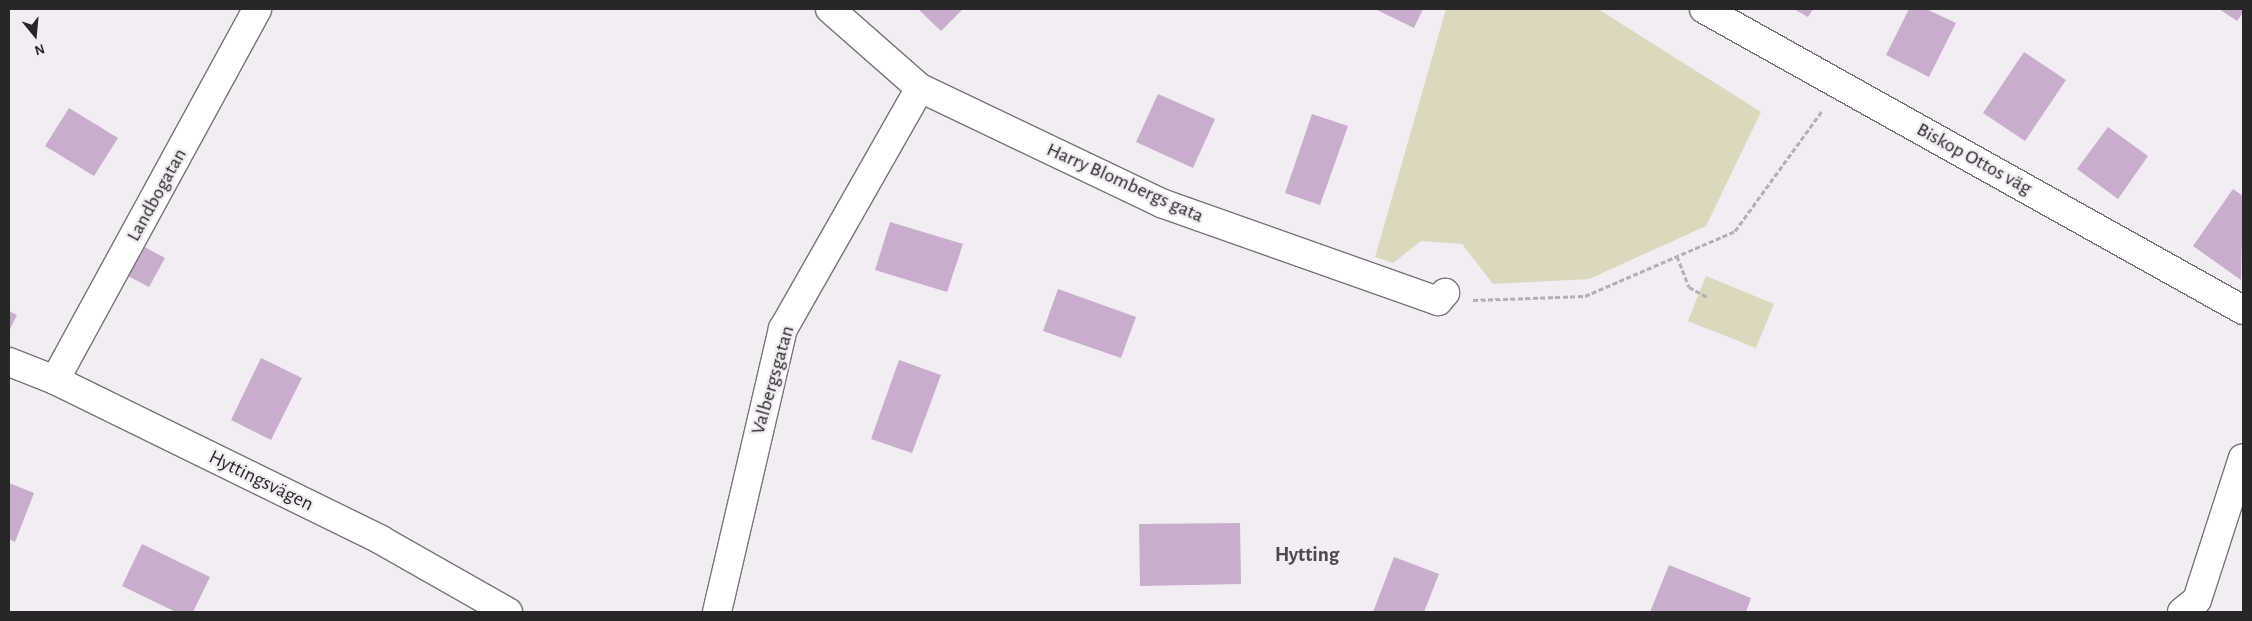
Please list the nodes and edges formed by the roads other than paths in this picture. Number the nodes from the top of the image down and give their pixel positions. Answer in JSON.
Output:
{"nodes":[{"id":1,"x":257,"y":9,"type":"edge"},
{"id":2,"x":830,"y":9,"type":"edge"},
{"id":3,"x":1704,"y":9,"type":"edge"},
{"id":4,"x":920,"y":88,"type":"junction"},
{"id":5,"x":1441,"y":297,"type":"road end"},
{"id":6,"x":2243,"y":310,"type":"edge"},
{"id":7,"x":9,"y":362,"type":"edge"},
{"id":8,"x":55,"y":380,"type":"junction"},
{"id":9,"x":2243,"y":458,"type":"edge"},
{"id":10,"x":505,"y":612,"type":"edge"},
{"id":11,"x":717,"y":612,"type":"edge"},
{"id":12,"x":2182,"y":612,"type":"edge"}],
"edges":[{"from":1,"to":8,"type":"street","name":"Landbogatan"},
{"from":2,"to":4,"type":"street","name":"Harry Blombergs gata"},
{"from":3,"to":6,"type":"street","name":"Biskop Ottos väg"},
{"from":4,"to":5,"type":"street","name":"Harry Blombergs gata"},
{"from":4,"to":11,"type":"street","name":"Valbergsgatan"},
{"from":7,"to":8,"type":"street","name":"Hyttingsvägen"},
{"from":8,"to":10,"type":"street","name":"Hyttingsvägen"},
{"from":9,"to":12,"type":"street"}]}
